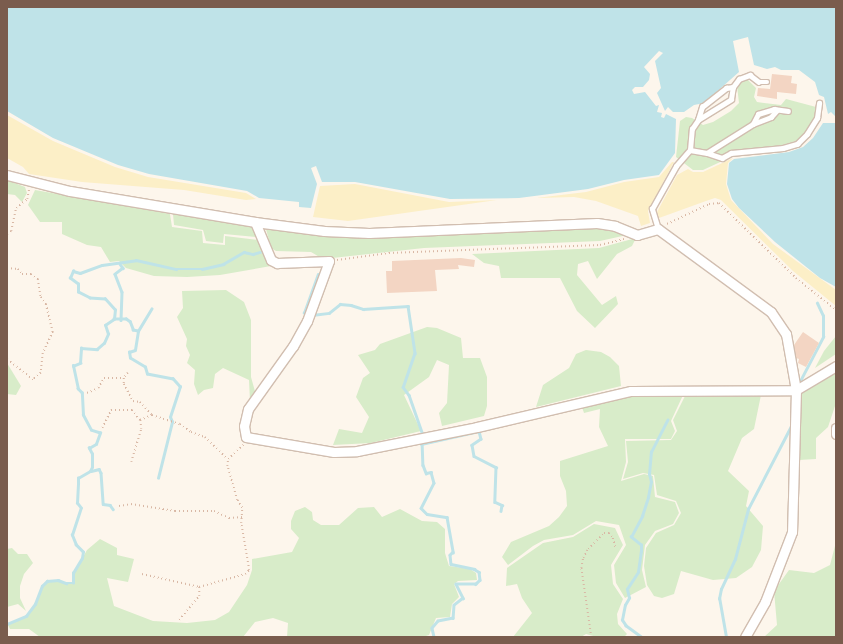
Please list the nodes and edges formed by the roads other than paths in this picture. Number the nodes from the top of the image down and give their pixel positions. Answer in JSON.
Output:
{"nodes":[{"id":1,"x":767,"y":82,"type":"dead end"},
{"id":2,"x":733,"y":87,"type":"junction"},
{"id":3,"x":819,"y":103,"type":"dead end"},
{"id":4,"x":777,"y":110,"type":"junction"},
{"id":5,"x":788,"y":111,"type":"dead end"},
{"id":6,"x":698,"y":120,"type":"junction"},
{"id":7,"x":753,"y":124,"type":"junction"},
{"id":8,"x":690,"y":150,"type":"junction"},
{"id":9,"x":707,"y":153,"type":"junction"},
{"id":10,"x":7,"y":175,"type":"edge"},
{"id":11,"x":255,"y":222,"type":"junction"},
{"id":12,"x":658,"y":229,"type":"junction"},
{"id":13,"x":836,"y":366,"type":"edge"},
{"id":14,"x":796,"y":390,"type":"junction"},
{"id":15,"x":836,"y":428,"type":"edge"},
{"id":16,"x":836,"y":434,"type":"edge"},
{"id":17,"x":744,"y":637,"type":"edge"}],
"edges":[{"from":1,"to":2,"type":"lane"},
{"from":2,"to":6,"type":"lane"},
{"from":2,"to":6,"type":"lane"},
{"from":3,"to":9,"type":"lane"},
{"from":4,"to":5,"type":"lane"},
{"from":4,"to":7,"type":"lane"},
{"from":4,"to":7,"type":"lane"},
{"from":6,"to":8,"type":"lane"},
{"from":7,"to":9,"type":"lane"},
{"from":8,"to":9,"type":"lane"},
{"from":8,"to":12,"type":"lane"},
{"from":10,"to":11,"type":"street"},
{"from":11,"to":12,"type":"street"},
{"from":11,"to":14,"type":"street"},
{"from":12,"to":14,"type":"street"},
{"from":13,"to":14,"type":"street"},
{"from":14,"to":17,"type":"street"},
{"from":15,"to":16,"type":"street"}]}
